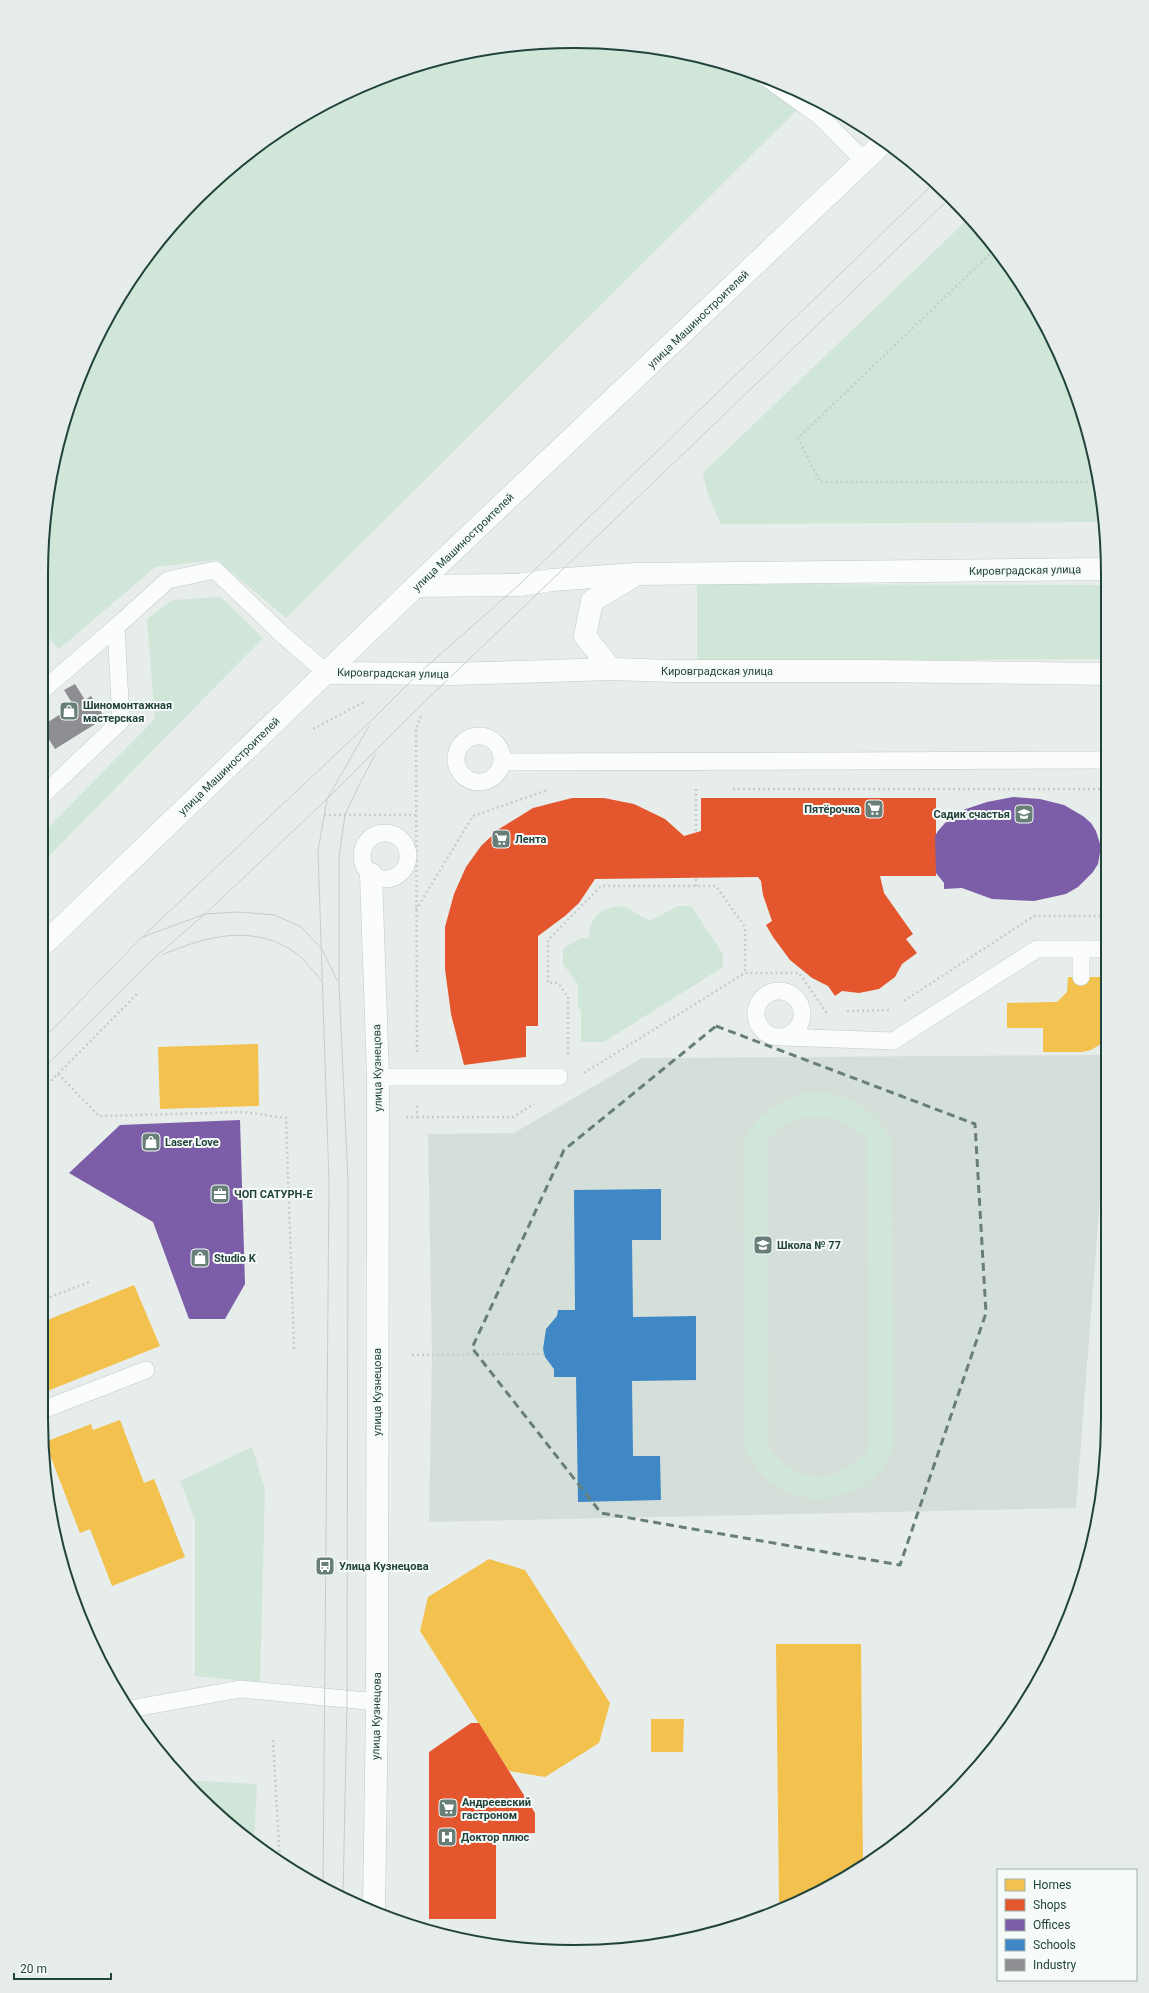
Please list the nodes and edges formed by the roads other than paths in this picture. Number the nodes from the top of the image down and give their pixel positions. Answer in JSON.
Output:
{"nodes":[{"id":1,"x":786,"y":92,"type":"edge"},
{"id":2,"x":880,"y":146,"type":"edge"},
{"id":3,"x":864,"y":161,"type":"junction"},
{"id":4,"x":1101,"y":570,"type":"edge"},
{"id":5,"x":636,"y":574,"type":"junction"},
{"id":6,"x":416,"y":586,"type":"junction"},
{"id":7,"x":116,"y":627,"type":"junction"},
{"id":8,"x":611,"y":669,"type":"junction"},
{"id":9,"x":327,"y":673,"type":"junction"},
{"id":10,"x":1101,"y":674,"type":"edge"},
{"id":11,"x":48,"y":684,"type":"edge"},
{"id":12,"x":1101,"y":760,"type":"edge"},
{"id":13,"x":502,"y":762,"type":"dead end"},
{"id":14,"x":48,"y":790,"type":"edge"},
{"id":15,"x":371,"y":874,"type":"dead end"},
{"id":16,"x":48,"y":940,"type":"edge"},
{"id":17,"x":1081,"y":949,"type":"junction"},
{"id":18,"x":1101,"y":949,"type":"edge"},
{"id":19,"x":1081,"y":977,"type":"dead end"},
{"id":20,"x":784,"y":1037,"type":"dead end"},
{"id":21,"x":378,"y":1077,"type":"junction"},
{"id":22,"x":559,"y":1077,"type":"dead end"},
{"id":23,"x":146,"y":1370,"type":"dead end"},
{"id":24,"x":48,"y":1408,"type":"edge"},
{"id":25,"x":377,"y":1702,"type":"junction"},
{"id":26,"x":135,"y":1708,"type":"edge"},
{"id":27,"x":374,"y":1905,"type":"edge"}],
"edges":[{"from":1,"to":3,"type":"lane"},
{"from":2,"to":3,"type":"main road","name":"улица Машиностроителей"},
{"from":3,"to":6,"type":"main road","name":"улица Машиностроителей"},
{"from":4,"to":5,"type":"main road","name":"Кировградская улица"},
{"from":5,"to":6,"type":"main road","name":"Кировградская улица"},
{"from":5,"to":8,"type":"main road"},
{"from":6,"to":9,"type":"main road","name":"улица Машиностроителей"},
{"from":7,"to":9,"type":"lane"},
{"from":7,"to":11,"type":"lane"},
{"from":7,"to":14,"type":"lane"},
{"from":8,"to":9,"type":"main road","name":"Кировградская улица"},
{"from":8,"to":10,"type":"main road","name":"Кировградская улица"},
{"from":9,"to":16,"type":"main road","name":"улица Машиностроителей"},
{"from":12,"to":13,"type":"lane"},
{"from":15,"to":21,"type":"main road","name":"улица Кузнецова"},
{"from":17,"to":18,"type":"lane"},
{"from":17,"to":19,"type":"lane"},
{"from":17,"to":20,"type":"lane"},
{"from":21,"to":22,"type":"lane"},
{"from":21,"to":25,"type":"main road","name":"улица Кузнецова"},
{"from":23,"to":24,"type":"lane"},
{"from":25,"to":26,"type":"lane"},
{"from":25,"to":27,"type":"main road","name":"улица Кузнецова"}]}
